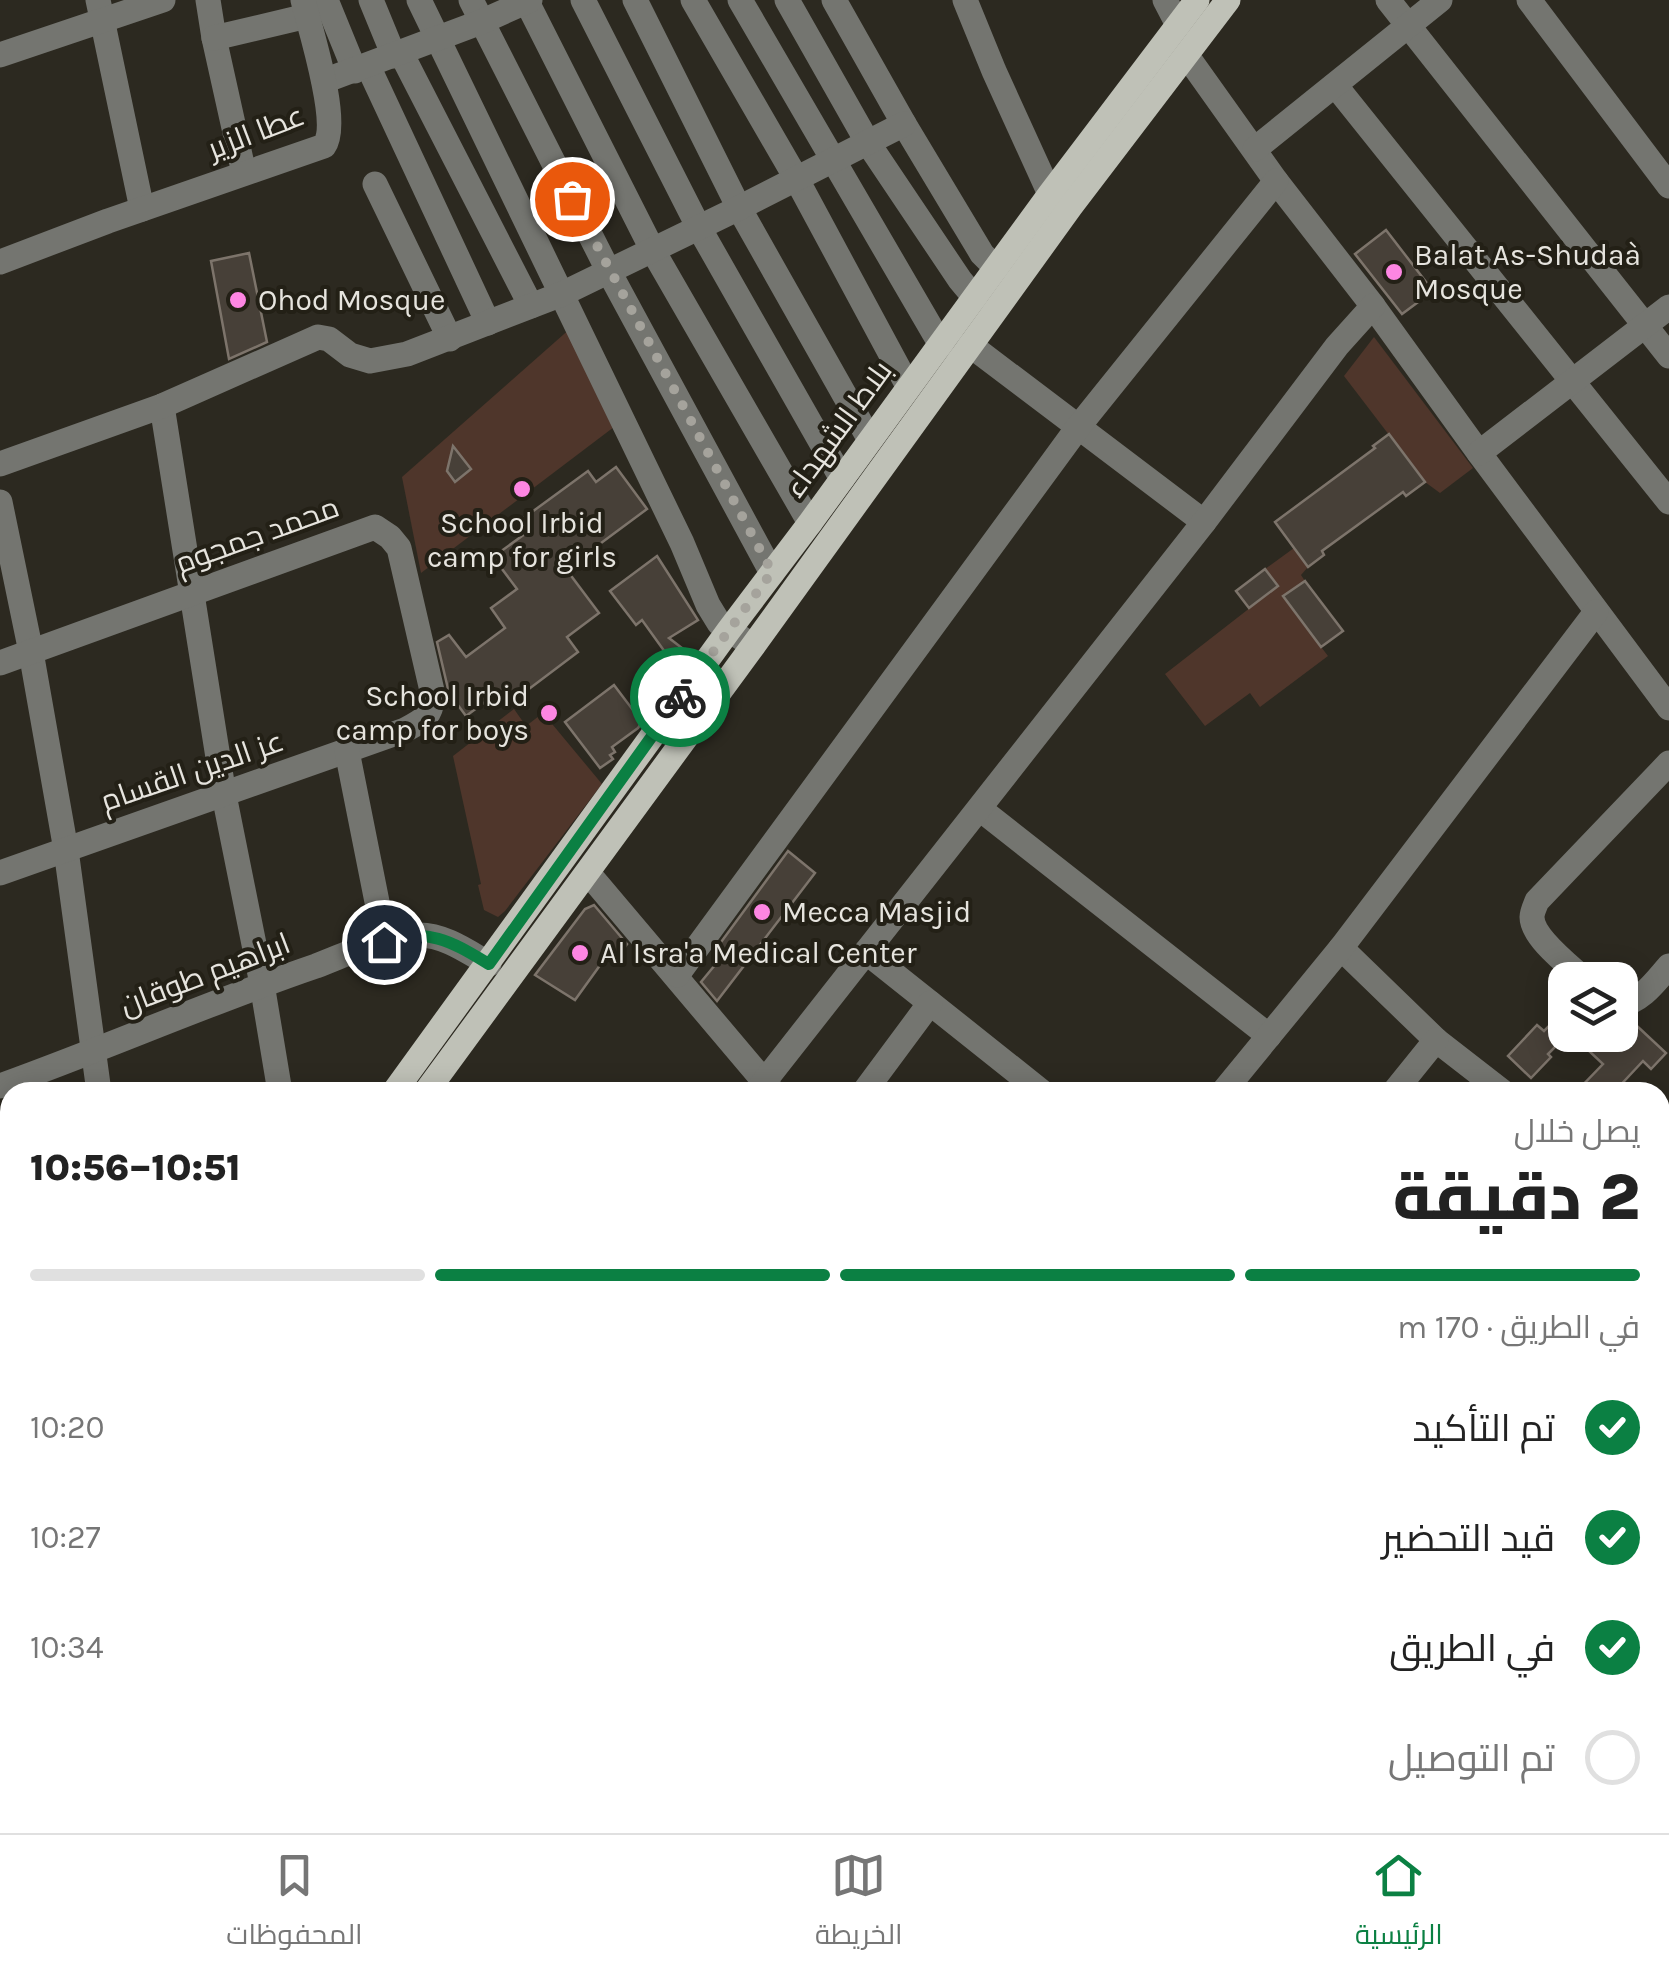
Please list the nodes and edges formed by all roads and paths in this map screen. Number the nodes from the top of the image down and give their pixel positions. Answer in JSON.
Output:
{"nodes":[{"id":1,"x":163,"y":0,"type":"edge"},
{"id":2,"x":208,"y":0,"type":"edge"},
{"id":3,"x":370,"y":0,"type":"edge"},
{"id":4,"x":419,"y":0,"type":"edge"},
{"id":5,"x":584,"y":0,"type":"edge"},
{"id":6,"x":635,"y":0,"type":"edge"},
{"id":7,"x":693,"y":0,"type":"edge"},
{"id":8,"x":740,"y":0,"type":"edge"},
{"id":9,"x":787,"y":0,"type":"edge"},
{"id":10,"x":834,"y":0,"type":"edge"},
{"id":11,"x":964,"y":0,"type":"edge"},
{"id":12,"x":1165,"y":0,"type":"edge"},
{"id":13,"x":1196,"y":0,"type":"edge"},
{"id":14,"x":1228,"y":0,"type":"edge"},
{"id":15,"x":1388,"y":0,"type":"edge"},
{"id":16,"x":1440,"y":0,"type":"edge"},
{"id":17,"x":1529,"y":0,"type":"edge"},
{"id":18,"x":524,"y":2,"type":"edge"},
{"id":19,"x":312,"y":5,"type":"edge"},
{"id":20,"x":100,"y":10,"type":"edge"},
{"id":21,"x":476,"y":11,"type":"edge"},
{"id":22,"x":1178,"y":25,"type":"junction"},
{"id":23,"x":1408,"y":26,"type":"junction"},
{"id":24,"x":214,"y":38,"type":"junction"},
{"id":25,"x":437,"y":39,"type":"junction"},
{"id":26,"x":398,"y":54,"type":"junction"},
{"id":27,"x":0,"y":55,"type":"edge"},
{"id":28,"x":1187,"y":56,"type":"junction"},
{"id":29,"x":361,"y":68,"type":"junction"},
{"id":30,"x":324,"y":81,"type":"junction"},
{"id":31,"x":1335,"y":84,"type":"junction"},
{"id":32,"x":904,"y":124,"type":"junction"},
{"id":33,"x":868,"y":143,"type":"junction"},
{"id":34,"x":1255,"y":150,"type":"junction"},
{"id":35,"x":833,"y":161,"type":"junction"},
{"id":36,"x":244,"y":173,"type":"junction"},
{"id":37,"x":796,"y":178,"type":"junction"},
{"id":38,"x":1276,"y":180,"type":"junction"},
{"id":39,"x":374,"y":184,"type":"dead end"},
{"id":40,"x":1669,"y":186,"type":"edge"},
{"id":41,"x":1060,"y":200,"type":"junction"},
{"id":42,"x":739,"y":208,"type":"junction"},
{"id":43,"x":142,"y":209,"type":"junction"},
{"id":44,"x":698,"y":226,"type":"junction"},
{"id":45,"x":652,"y":249,"type":"junction"},
{"id":46,"x":0,"y":262,"type":"edge"},
{"id":47,"x":996,"y":268,"type":"junction"},
{"id":48,"x":608,"y":270,"type":"junction"},
{"id":49,"x":562,"y":294,"type":"junction"},
{"id":50,"x":975,"y":298,"type":"junction"},
{"id":51,"x":531,"y":306,"type":"junction"},
{"id":52,"x":1373,"y":306,"type":"junction"},
{"id":53,"x":1669,"y":307,"type":"edge"},
{"id":54,"x":488,"y":323,"type":"junction"},
{"id":55,"x":1645,"y":325,"type":"junction"},
{"id":56,"x":450,"y":338,"type":"junction"},
{"id":57,"x":940,"y":345,"type":"junction"},
{"id":58,"x":970,"y":345,"type":"junction"},
{"id":59,"x":1669,"y":356,"type":"edge"},
{"id":60,"x":1574,"y":381,"type":"junction"},
{"id":61,"x":908,"y":386,"type":"junction"},
{"id":62,"x":162,"y":406,"type":"junction"},
{"id":63,"x":1079,"y":426,"type":"junction"},
{"id":64,"x":870,"y":440,"type":"junction"},
{"id":65,"x":1480,"y":454,"type":"junction"},
{"id":66,"x":0,"y":464,"type":"edge"},
{"id":67,"x":842,"y":479,"type":"junction"},
{"id":68,"x":0,"y":502,"type":"edge"},
{"id":69,"x":1669,"y":502,"type":"edge"},
{"id":70,"x":1204,"y":522,"type":"junction"},
{"id":71,"x":810,"y":523,"type":"junction"},
{"id":72,"x":772,"y":572,"type":"junction"},
{"id":73,"x":191,"y":594,"type":"junction"},
{"id":74,"x":1596,"y":612,"type":"junction"},
{"id":75,"x":728,"y":630,"type":"junction"},
{"id":76,"x":753,"y":646,"type":"junction"},
{"id":77,"x":31,"y":652,"type":"junction"},
{"id":78,"x":0,"y":664,"type":"edge"},
{"id":79,"x":1669,"y":708,"type":"edge"},
{"id":80,"x":405,"y":730,"type":"joint"},
{"id":81,"x":347,"y":751,"type":"junction"},
{"id":82,"x":1669,"y":764,"type":"edge"},
{"id":83,"x":224,"y":794,"type":"junction"},
{"id":84,"x":980,"y":809,"type":"junction"},
{"id":85,"x":66,"y":850,"type":"junction"},
{"id":86,"x":0,"y":873,"type":"edge"},
{"id":87,"x":588,"y":873,"type":"junction"},
{"id":88,"x":384,"y":942,"type":"junction"},
{"id":89,"x":1341,"y":948,"type":"junction"},
{"id":90,"x":866,"y":952,"type":"junction"},
{"id":91,"x":1567,"y":962,"type":"edge"},
{"id":92,"x":489,"y":964,"type":"junction"},
{"id":93,"x":1669,"y":966,"type":"edge"},
{"id":94,"x":676,"y":976,"type":"junction"},
{"id":95,"x":262,"y":984,"type":"junction"},
{"id":96,"x":1638,"y":998,"type":"edge"},
{"id":97,"x":930,"y":1004,"type":"junction"},
{"id":98,"x":1268,"y":1036,"type":"junction"},
{"id":99,"x":1436,"y":1040,"type":"junction"},
{"id":100,"x":92,"y":1053,"type":"junction"},
{"id":101,"x":11,"y":1082,"type":"edge"},
{"id":102,"x":97,"y":1082,"type":"edge"},
{"id":103,"x":278,"y":1082,"type":"edge"},
{"id":104,"x":401,"y":1082,"type":"edge"},
{"id":105,"x":433,"y":1082,"type":"edge"},
{"id":106,"x":759,"y":1082,"type":"edge"},
{"id":107,"x":769,"y":1082,"type":"edge"},
{"id":108,"x":872,"y":1082,"type":"edge"},
{"id":109,"x":1027,"y":1082,"type":"edge"},
{"id":110,"x":1231,"y":1082,"type":"edge"},
{"id":111,"x":1402,"y":1082,"type":"edge"},
{"id":112,"x":1490,"y":1082,"type":"edge"}],
"edges":[{"from":1,"to":20,"type":"street"},
{"from":2,"to":24,"type":"street"},
{"from":3,"to":26,"type":"street"},
{"from":4,"to":25,"type":"street"},
{"from":5,"to":44,"type":"street"},
{"from":6,"to":42,"type":"street"},
{"from":7,"to":37,"type":"street"},
{"from":8,"to":35,"type":"street"},
{"from":9,"to":33,"type":"street"},
{"from":10,"to":32,"type":"street"},
{"from":11,"to":41,"type":"street"},
{"from":12,"to":22,"type":"street"},
{"from":13,"to":22,"type":"main road","name":"بلاط الشهداء"},
{"from":14,"to":28,"type":"main road"},
{"from":15,"to":23,"type":"street"},
{"from":16,"to":23,"type":"street"},
{"from":17,"to":40,"type":"street"},
{"from":18,"to":21,"type":"street","name":"عطا الزير"},
{"from":18,"to":45,"type":"street"},
{"from":19,"to":24,"type":"street"},
{"from":19,"to":29,"type":"street"},
{"from":19,"to":30,"type":"street"},
{"from":20,"to":27,"type":"street"},
{"from":20,"to":43,"type":"street"},
{"from":21,"to":25,"type":"street","name":"عطا الزير"},
{"from":21,"to":48,"type":"street"},
{"from":22,"to":41,"type":"main road","name":"بلاط الشهداء"},
{"from":23,"to":31,"type":"street"},
{"from":23,"to":55,"type":"street"},
{"from":24,"to":36,"type":"street"},
{"from":25,"to":26,"type":"street","name":"عطا الزير"},
{"from":25,"to":49,"type":"street"},
{"from":26,"to":29,"type":"street","name":"عطا الزير"},
{"from":26,"to":51,"type":"street"},
{"from":28,"to":34,"type":"street"},
{"from":28,"to":41,"type":"main road"},
{"from":29,"to":30,"type":"street","name":"عطا الزير"},
{"from":29,"to":54,"type":"street"},
{"from":30,"to":36,"type":"street","name":"عطا الزير"},
{"from":31,"to":34,"type":"street"},
{"from":31,"to":60,"type":"street"},
{"from":32,"to":33,"type":"street"},
{"from":32,"to":47,"type":"street"},
{"from":33,"to":35,"type":"street"},
{"from":33,"to":50,"type":"street"},
{"from":34,"to":38,"type":"street"},
{"from":35,"to":37,"type":"street"},
{"from":35,"to":57,"type":"street"},
{"from":36,"to":43,"type":"street","name":"عطا الزير"},
{"from":37,"to":42,"type":"street"},
{"from":37,"to":61,"type":"street"},
{"from":38,"to":52,"type":"street"},
{"from":38,"to":63,"type":"street"},
{"from":39,"to":56,"type":"street"},
{"from":41,"to":47,"type":"main road","name":"بلاط الشهداء"},
{"from":41,"to":58,"type":"main road"},
{"from":42,"to":44,"type":"street"},
{"from":42,"to":64,"type":"street"},
{"from":43,"to":46,"type":"street","name":"عطا الزير"},
{"from":44,"to":45,"type":"street"},
{"from":44,"to":67,"type":"street"},
{"from":45,"to":48,"type":"street"},
{"from":45,"to":71,"type":"street"},
{"from":47,"to":50,"type":"main road","name":"بلاط الشهداء"},
{"from":48,"to":49,"type":"street"},
{"from":48,"to":72,"type":"street"},
{"from":49,"to":51,"type":"street"},
{"from":49,"to":75,"type":"street"},
{"from":50,"to":57,"type":"main road","name":"بلاط الشهداء"},
{"from":51,"to":54,"type":"street"},
{"from":52,"to":65,"type":"street"},
{"from":52,"to":70,"type":"street"},
{"from":53,"to":55,"type":"street"},
{"from":54,"to":56,"type":"street"},
{"from":55,"to":59,"type":"street"},
{"from":55,"to":60,"type":"street"},
{"from":56,"to":62,"type":"street"},
{"from":57,"to":61,"type":"main road","name":"بلاط الشهداء"},
{"from":58,"to":63,"type":"street"},
{"from":58,"to":76,"type":"main road"},
{"from":60,"to":65,"type":"street"},
{"from":60,"to":69,"type":"street"},
{"from":61,"to":64,"type":"main road","name":"بلاط الشهداء"},
{"from":62,"to":66,"type":"street"},
{"from":62,"to":73,"type":"street"},
{"from":63,"to":70,"type":"street"},
{"from":63,"to":94,"type":"street"},
{"from":64,"to":67,"type":"main road","name":"بلاط الشهداء"},
{"from":65,"to":74,"type":"street"},
{"from":67,"to":71,"type":"main road","name":"بلاط الشهداء"},
{"from":68,"to":77,"type":"street"},
{"from":70,"to":84,"type":"street"},
{"from":71,"to":72,"type":"main road","name":"بلاط الشهداء"},
{"from":72,"to":75,"type":"main road","name":"بلاط الشهداء"},
{"from":73,"to":77,"type":"street","name":"محمد جمجوم"},
{"from":73,"to":80,"type":"street","name":"محمد جمجوم"},
{"from":73,"to":83,"type":"street"},
{"from":74,"to":79,"type":"street"},
{"from":74,"to":89,"type":"street"},
{"from":75,"to":76,"type":"street"},
{"from":75,"to":92,"type":"main road","name":"بلاط الشهداء"},
{"from":76,"to":87,"type":"main road"},
{"from":77,"to":78,"type":"street","name":"محمد جمجوم"},
{"from":77,"to":85,"type":"street"},
{"from":80,"to":81,"type":"street","name":"عز الدين القسام"},
{"from":81,"to":83,"type":"street","name":"عز الدين القسام"},
{"from":81,"to":88,"type":"street"},
{"from":82,"to":91,"type":"street"},
{"from":83,"to":85,"type":"street","name":"عز الدين القسام"},
{"from":83,"to":95,"type":"street"},
{"from":84,"to":90,"type":"street"},
{"from":84,"to":98,"type":"street"},
{"from":85,"to":86,"type":"street","name":"عز الدين القسام"},
{"from":85,"to":100,"type":"street"},
{"from":87,"to":94,"type":"street"},
{"from":87,"to":105,"type":"main road"},
{"from":88,"to":92,"type":"street","name":"ابراهيم طوقان"},
{"from":88,"to":95,"type":"street","name":"ابراهيم طوقان"},
{"from":89,"to":98,"type":"street"},
{"from":89,"to":99,"type":"street"},
{"from":90,"to":97,"type":"street"},
{"from":90,"to":107,"type":"street"},
{"from":92,"to":104,"type":"main road","name":"بلاط الشهداء"},
{"from":93,"to":96,"type":"street"},
{"from":94,"to":106,"type":"street"},
{"from":95,"to":100,"type":"street","name":"ابراهيم طوقان"},
{"from":95,"to":103,"type":"street"},
{"from":97,"to":108,"type":"street"},
{"from":97,"to":109,"type":"street"},
{"from":98,"to":110,"type":"street"},
{"from":99,"to":111,"type":"street"},
{"from":99,"to":112,"type":"street"},
{"from":100,"to":101,"type":"street","name":"ابراهيم طوقان"},
{"from":100,"to":102,"type":"street"}]}
